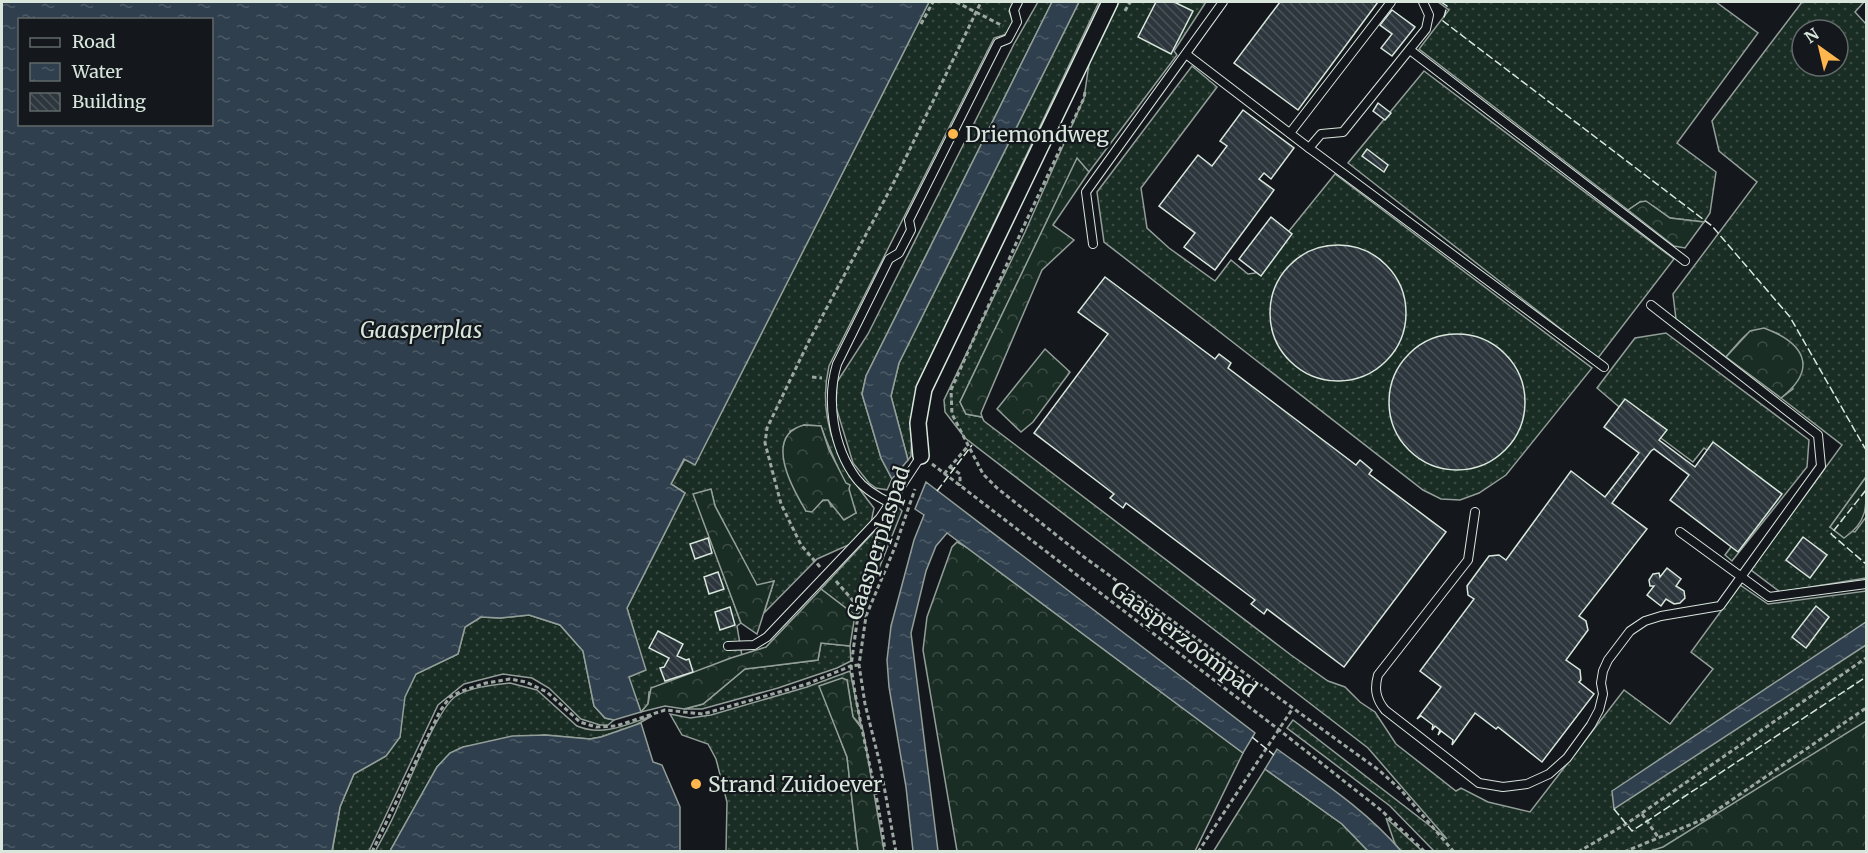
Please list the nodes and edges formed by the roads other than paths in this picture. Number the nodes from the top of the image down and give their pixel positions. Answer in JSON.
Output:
{"nodes":[{"id":1,"x":1018,"y":2,"type":"edge"},
{"id":2,"x":1110,"y":2,"type":"edge"},
{"id":3,"x":1223,"y":2,"type":"edge"},
{"id":4,"x":1390,"y":2,"type":"edge"},
{"id":5,"x":1423,"y":2,"type":"edge"},
{"id":6,"x":1410,"y":50,"type":"junction"},
{"id":7,"x":1186,"y":54,"type":"junction"},
{"id":8,"x":1290,"y":134,"type":"junction"},
{"id":9,"x":1309,"y":148,"type":"junction"},
{"id":10,"x":1093,"y":244,"type":"dead end"},
{"id":11,"x":1685,"y":261,"type":"dead end"},
{"id":12,"x":1651,"y":305,"type":"dead end"},
{"id":13,"x":1604,"y":368,"type":"dead end"},
{"id":14,"x":921,"y":456,"type":"joint"},
{"id":15,"x":890,"y":503,"type":"junction"},
{"id":16,"x":1474,"y":512,"type":"dead end"},
{"id":17,"x":1680,"y":532,"type":"dead end"},
{"id":18,"x":1742,"y":577,"type":"junction"},
{"id":19,"x":1866,"y":584,"type":"edge"},
{"id":20,"x":728,"y":646,"type":"dead end"}],
"edges":[{"from":1,"to":15,"type":"lane"},
{"from":2,"to":14,"type":"street"},
{"from":3,"to":7,"type":"lane"},
{"from":4,"to":8,"type":"lane"},
{"from":5,"to":6,"type":"lane"},
{"from":6,"to":9,"type":"lane"},
{"from":6,"to":11,"type":"lane"},
{"from":7,"to":8,"type":"lane"},
{"from":7,"to":10,"type":"lane"},
{"from":8,"to":9,"type":"lane"},
{"from":9,"to":13,"type":"lane"},
{"from":12,"to":18,"type":"lane"},
{"from":14,"to":15,"type":"lane"},
{"from":15,"to":20,"type":"lane"},
{"from":16,"to":18,"type":"lane"},
{"from":17,"to":18,"type":"lane"},
{"from":18,"to":19,"type":"lane"}]}
